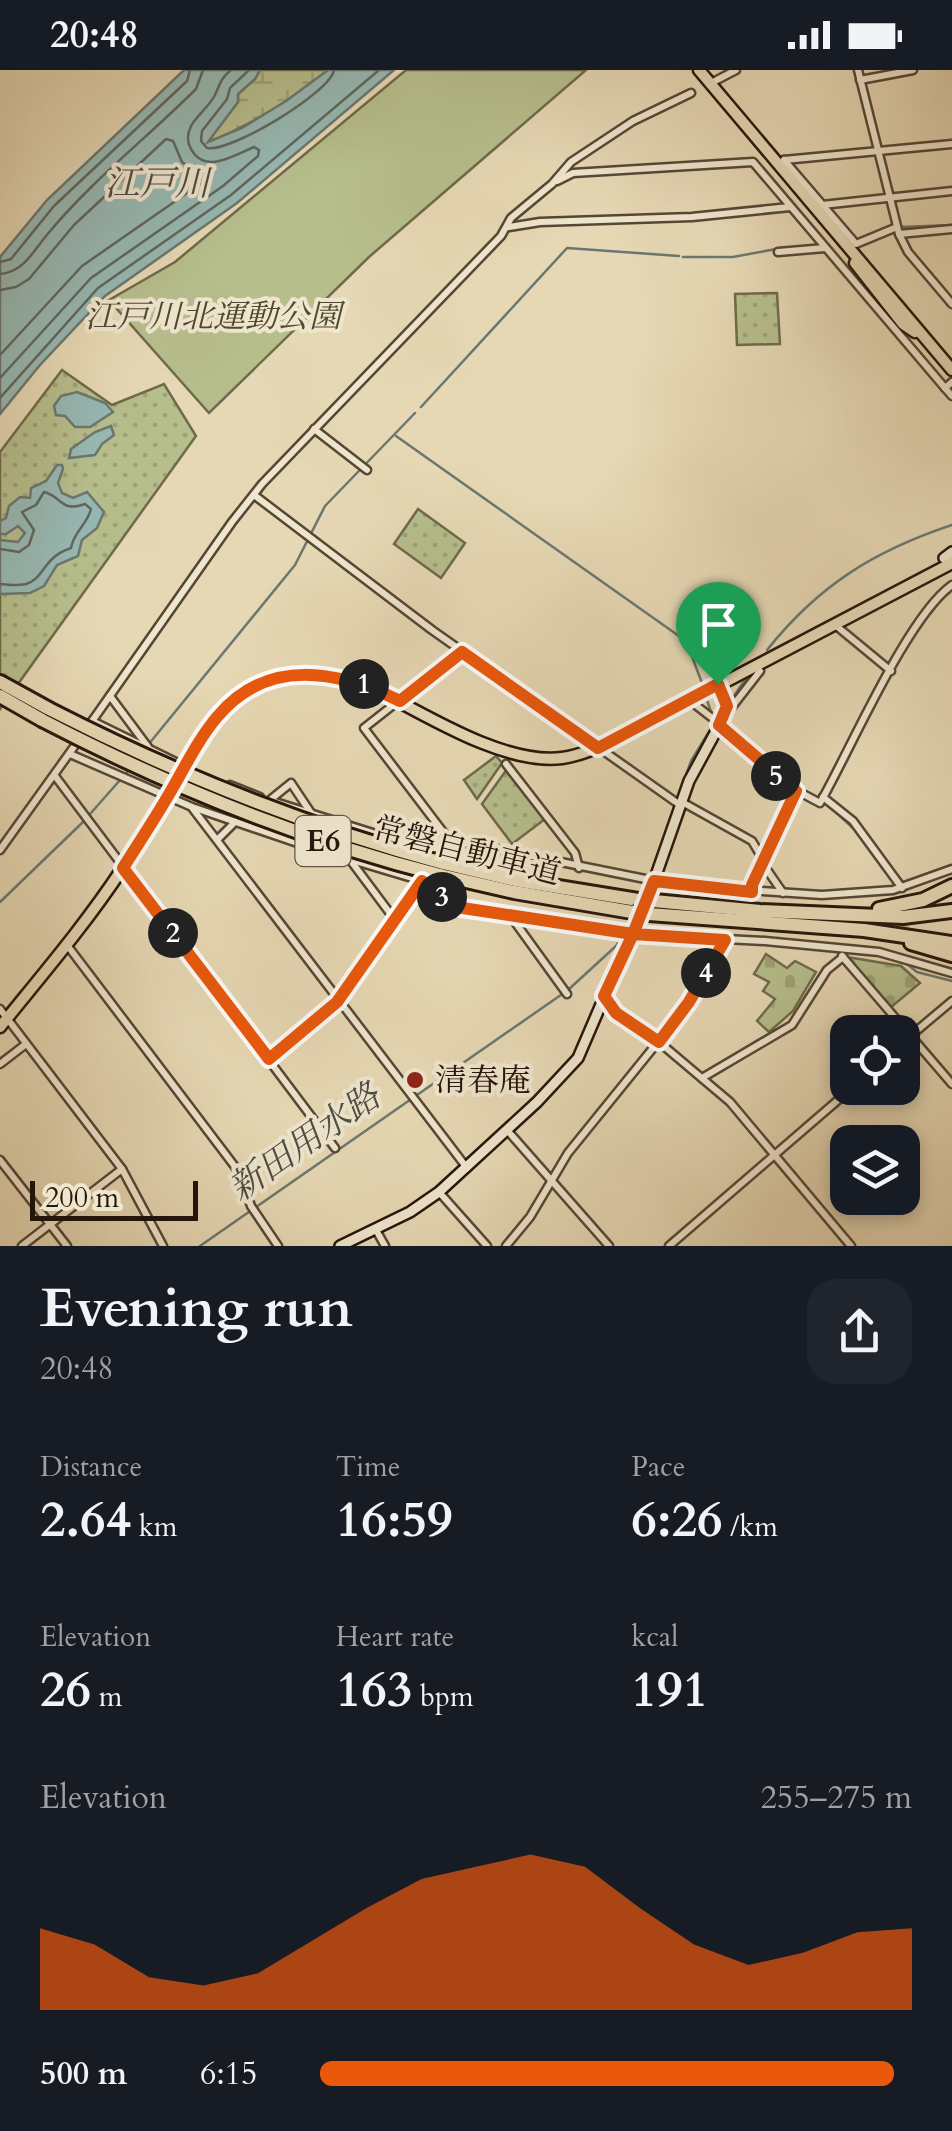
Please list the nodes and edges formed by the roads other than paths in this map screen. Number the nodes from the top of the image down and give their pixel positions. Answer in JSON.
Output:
{"nodes":[{"id":1,"x":698,"y":70,"type":"edge"},
{"id":2,"x":736,"y":70,"type":"edge"},
{"id":3,"x":858,"y":70,"type":"edge"},
{"id":4,"x":914,"y":70,"type":"edge"},
{"id":5,"x":860,"y":80,"type":"junction"},
{"id":6,"x":715,"y":85,"type":"junction"},
{"id":7,"x":691,"y":93,"type":"dead end"},
{"id":8,"x":952,"y":144,"type":"edge"},
{"id":9,"x":879,"y":150,"type":"junction"},
{"id":10,"x":552,"y":184,"type":"junction"},
{"id":11,"x":952,"y":191,"type":"edge"},
{"id":12,"x":890,"y":198,"type":"junction"},
{"id":13,"x":822,"y":205,"type":"junction"},
{"id":14,"x":791,"y":207,"type":"junction"},
{"id":15,"x":508,"y":227,"type":"junction"},
{"id":16,"x":952,"y":229,"type":"edge"},
{"id":17,"x":898,"y":230,"type":"junction"},
{"id":18,"x":826,"y":248,"type":"junction"},
{"id":19,"x":778,"y":252,"type":"dead end"},
{"id":20,"x":952,"y":304,"type":"edge"},
{"id":21,"x":952,"y":370,"type":"edge"},
{"id":22,"x":949,"y":385,"type":"edge"},
{"id":23,"x":952,"y":396,"type":"edge"},
{"id":24,"x":314,"y":429,"type":"junction"},
{"id":25,"x":366,"y":470,"type":"dead end"},
{"id":26,"x":254,"y":494,"type":"junction"},
{"id":27,"x":949,"y":558,"type":"edge"},
{"id":28,"x":952,"y":585,"type":"edge"},
{"id":29,"x":833,"y":624,"type":"junction"},
{"id":30,"x":462,"y":652,"type":"junction"},
{"id":31,"x":760,"y":670,"type":"dead end"},
{"id":32,"x":891,"y":670,"type":"junction"},
{"id":33,"x":0,"y":682,"type":"edge"},
{"id":34,"x":718,"y":684,"type":"junction"},
{"id":35,"x":0,"y":696,"type":"edge"},
{"id":36,"x":110,"y":696,"type":"junction"},
{"id":37,"x":689,"y":700,"type":"junction"},
{"id":38,"x":400,"y":701,"type":"junction"},
{"id":39,"x":719,"y":721,"type":"junction"},
{"id":40,"x":92,"y":722,"type":"junction"},
{"id":41,"x":147,"y":747,"type":"junction"},
{"id":42,"x":598,"y":748,"type":"junction"},
{"id":43,"x":70,"y":754,"type":"junction"},
{"id":44,"x":506,"y":764,"type":"dead end"},
{"id":45,"x":184,"y":766,"type":"junction"},
{"id":46,"x":205,"y":775,"type":"junction"},
{"id":47,"x":55,"y":776,"type":"junction"},
{"id":48,"x":123,"y":778,"type":"junction"},
{"id":49,"x":796,"y":791,"type":"junction"},
{"id":50,"x":168,"y":796,"type":"junction"},
{"id":51,"x":824,"y":797,"type":"junction"},
{"id":52,"x":266,"y":799,"type":"junction"},
{"id":53,"x":678,"y":803,"type":"junction"},
{"id":54,"x":192,"y":806,"type":"junction"},
{"id":55,"x":312,"y":815,"type":"junction"},
{"id":56,"x":236,"y":822,"type":"junction"},
{"id":57,"x":252,"y":827,"type":"junction"},
{"id":58,"x":356,"y":829,"type":"junction"},
{"id":59,"x":219,"y":838,"type":"junction"},
{"id":60,"x":450,"y":841,"type":"junction"},
{"id":61,"x":0,"y":850,"type":"edge"},
{"id":62,"x":426,"y":850,"type":"junction"},
{"id":63,"x":350,"y":860,"type":"junction"},
{"id":64,"x":764,"y":862,"type":"junction"},
{"id":65,"x":123,"y":868,"type":"junction"},
{"id":66,"x":579,"y":868,"type":"junction"},
{"id":67,"x":442,"y":869,"type":"junction"},
{"id":68,"x":952,"y":869,"type":"edge"},
{"id":69,"x":420,"y":880,"type":"junction"},
{"id":70,"x":650,"y":880,"type":"junction"},
{"id":71,"x":952,"y":886,"type":"edge"},
{"id":72,"x":903,"y":887,"type":"junction"},
{"id":73,"x":749,"y":892,"type":"junction"},
{"id":74,"x":783,"y":893,"type":"junction"},
{"id":75,"x":906,"y":899,"type":"dead end"},
{"id":76,"x":745,"y":902,"type":"dead end"},
{"id":77,"x":651,"y":908,"type":"junction"},
{"id":78,"x":952,"y":911,"type":"edge"},
{"id":79,"x":817,"y":914,"type":"junction"},
{"id":80,"x":511,"y":917,"type":"junction"},
{"id":81,"x":395,"y":920,"type":"junction"},
{"id":82,"x":758,"y":924,"type":"junction"},
{"id":83,"x":627,"y":934,"type":"junction"},
{"id":84,"x":729,"y":937,"type":"junction"},
{"id":85,"x":952,"y":943,"type":"edge"},
{"id":86,"x":67,"y":945,"type":"junction"},
{"id":87,"x":906,"y":947,"type":"tunnel mouth"},
{"id":88,"x":841,"y":952,"type":"junction"},
{"id":89,"x":952,"y":955,"type":"edge"},
{"id":90,"x":903,"y":957,"type":"junction"},
{"id":91,"x":952,"y":973,"type":"edge"},
{"id":92,"x":565,"y":991,"type":"dead end"},
{"id":93,"x":604,"y":996,"type":"junction"},
{"id":94,"x":340,"y":998,"type":"junction"},
{"id":95,"x":952,"y":1001,"type":"edge"},
{"id":96,"x":893,"y":1015,"type":"edge"},
{"id":97,"x":2,"y":1018,"type":"edge"},
{"id":98,"x":920,"y":1028,"type":"edge"},
{"id":99,"x":659,"y":1042,"type":"junction"},
{"id":100,"x":26,"y":1044,"type":"junction"},
{"id":101,"x":920,"y":1047,"type":"edge"},
{"id":102,"x":269,"y":1059,"type":"junction"},
{"id":103,"x":0,"y":1064,"type":"edge"},
{"id":104,"x":702,"y":1078,"type":"junction"},
{"id":105,"x":952,"y":1084,"type":"edge"},
{"id":106,"x":832,"y":1105,"type":"edge"},
{"id":107,"x":507,"y":1130,"type":"junction"},
{"id":108,"x":335,"y":1148,"type":"dead end"},
{"id":109,"x":773,"y":1156,"type":"junction"},
{"id":110,"x":0,"y":1160,"type":"edge"},
{"id":111,"x":467,"y":1168,"type":"junction"},
{"id":112,"x":122,"y":1170,"type":"junction"},
{"id":113,"x":552,"y":1180,"type":"junction"},
{"id":114,"x":439,"y":1192,"type":"junction"},
{"id":115,"x":50,"y":1224,"type":"junction"},
{"id":116,"x":376,"y":1230,"type":"junction"},
{"id":117,"x":22,"y":1246,"type":"edge"},
{"id":118,"x":67,"y":1246,"type":"edge"},
{"id":119,"x":162,"y":1246,"type":"edge"},
{"id":120,"x":278,"y":1246,"type":"edge"},
{"id":121,"x":340,"y":1246,"type":"edge"},
{"id":122,"x":385,"y":1246,"type":"edge"},
{"id":123,"x":487,"y":1246,"type":"edge"},
{"id":124,"x":506,"y":1246,"type":"edge"},
{"id":125,"x":609,"y":1246,"type":"edge"},
{"id":126,"x":668,"y":1246,"type":"edge"},
{"id":127,"x":851,"y":1246,"type":"edge"}],
"edges":[{"from":1,"to":6,"type":"main road"},
{"from":2,"to":6,"type":"street"},
{"from":3,"to":5,"type":"street"},
{"from":4,"to":5,"type":"street"},
{"from":5,"to":9,"type":"street"},
{"from":6,"to":21,"type":"main road"},
{"from":7,"to":10,"type":"street"},
{"from":8,"to":9,"type":"street"},
{"from":9,"to":12,"type":"street"},
{"from":9,"to":13,"type":"street"},
{"from":10,"to":14,"type":"street"},
{"from":10,"to":15,"type":"street"},
{"from":11,"to":12,"type":"street"},
{"from":12,"to":13,"type":"street"},
{"from":12,"to":17,"type":"street"},
{"from":13,"to":17,"type":"street"},
{"from":14,"to":15,"type":"street"},
{"from":14,"to":18,"type":"street"},
{"from":15,"to":24,"type":"street"},
{"from":16,"to":17,"type":"street"},
{"from":17,"to":20,"type":"street"},
{"from":18,"to":19,"type":"street"},
{"from":18,"to":22,"type":"street"},
{"from":22,"to":23,"type":"street"},
{"from":24,"to":25,"type":"street"},
{"from":24,"to":26,"type":"street"},
{"from":26,"to":30,"type":"street"},
{"from":26,"to":36,"type":"street"},
{"from":27,"to":29,"type":"main road"},
{"from":28,"to":32,"type":"street"},
{"from":29,"to":32,"type":"street"},
{"from":29,"to":34,"type":"main road"},
{"from":30,"to":38,"type":"street"},
{"from":30,"to":42,"type":"street"},
{"from":31,"to":39,"type":"street"},
{"from":32,"to":51,"type":"street"},
{"from":33,"to":67,"type":"highway","name":"常磐自動車道","number":"E6","bridge":true},
{"from":34,"to":37,"type":"main road"},
{"from":34,"to":39,"type":"street"},
{"from":35,"to":67,"type":"highway","name":"常磐自動車道","number":"E6","bridge":true},
{"from":36,"to":40,"type":"street"},
{"from":36,"to":41,"type":"street"},
{"from":37,"to":39,"type":"street"},
{"from":37,"to":42,"type":"main road"},
{"from":38,"to":42,"type":"main road"},
{"from":38,"to":45,"type":"main road"},
{"from":38,"to":60,"type":"street"},
{"from":39,"to":49,"type":"street"},
{"from":39,"to":53,"type":"street"},
{"from":40,"to":41,"type":"street"},
{"from":40,"to":43,"type":"street"},
{"from":41,"to":45,"type":"street"},
{"from":41,"to":48,"type":"street"},
{"from":42,"to":53,"type":"street"},
{"from":43,"to":47,"type":"street"},
{"from":43,"to":48,"type":"street"},
{"from":44,"to":66,"type":"street"},
{"from":45,"to":46,"type":"street"},
{"from":45,"to":50,"type":"main road"},
{"from":46,"to":52,"type":"street"},
{"from":46,"to":54,"type":"street"},
{"from":47,"to":61,"type":"street"},
{"from":47,"to":65,"type":"street"},
{"from":48,"to":50,"type":"street"},
{"from":49,"to":51,"type":"street"},
{"from":49,"to":64,"type":"street"},
{"from":50,"to":54,"type":"street"},
{"from":50,"to":65,"type":"main road"},
{"from":51,"to":72,"type":"street"},
{"from":52,"to":55,"type":"street"},
{"from":52,"to":55,"type":"street"},
{"from":52,"to":57,"type":"street"},
{"from":53,"to":64,"type":"street"},
{"from":53,"to":70,"type":"street"},
{"from":54,"to":56,"type":"street"},
{"from":54,"to":59,"type":"street"},
{"from":55,"to":58,"type":"street"},
{"from":56,"to":57,"type":"street"},
{"from":56,"to":59,"type":"street"},
{"from":57,"to":63,"type":"street"},
{"from":58,"to":62,"type":"street"},
{"from":58,"to":63,"type":"street"},
{"from":59,"to":94,"type":"street"},
{"from":60,"to":62,"type":"street"},
{"from":60,"to":66,"type":"street"},
{"from":62,"to":69,"type":"street"},
{"from":63,"to":69,"type":"street"},
{"from":63,"to":81,"type":"street"},
{"from":64,"to":73,"type":"street"},
{"from":64,"to":74,"type":"street"},
{"from":65,"to":86,"type":"main road"},
{"from":65,"to":102,"type":"street"},
{"from":66,"to":70,"type":"street"},
{"from":67,"to":77,"type":"highway","name":"常磐自動車道","number":"E6","bridge":true},
{"from":68,"to":72,"type":"street"},
{"from":69,"to":80,"type":"street"},
{"from":69,"to":81,"type":"street"},
{"from":70,"to":73,"type":"street"},
{"from":70,"to":83,"type":"street"},
{"from":71,"to":79,"type":"highway"},
{"from":72,"to":74,"type":"street"},
{"from":72,"to":75,"type":"street"},
{"from":73,"to":74,"type":"street"},
{"from":73,"to":76,"type":"street"},
{"from":77,"to":79,"type":"highway","name":"常磐自動車道","number":"E6"},
{"from":77,"to":82,"type":"highway","name":"常磐自動車道","number":"E6"},
{"from":78,"to":79,"type":"highway","name":"常磐自動車道","number":"E6"},
{"from":80,"to":83,"type":"street"},
{"from":80,"to":92,"type":"street"},
{"from":81,"to":94,"type":"street"},
{"from":82,"to":85,"type":"highway","name":"常磐自動車道","number":"E6"},
{"from":82,"to":89,"type":"highway"},
{"from":83,"to":84,"type":"street"},
{"from":83,"to":93,"type":"street"},
{"from":84,"to":88,"type":"street"},
{"from":84,"to":99,"type":"street"},
{"from":86,"to":97,"type":"main road"},
{"from":86,"to":120,"type":"street"},
{"from":87,"to":90,"type":"street"},
{"from":88,"to":90,"type":"street"},
{"from":88,"to":96,"type":"street"},
{"from":88,"to":104,"type":"street"},
{"from":90,"to":91,"type":"street"},
{"from":93,"to":99,"type":"street"},
{"from":93,"to":107,"type":"street"},
{"from":94,"to":102,"type":"street"},
{"from":94,"to":111,"type":"street"},
{"from":95,"to":98,"type":"street"},
{"from":97,"to":100,"type":"street"},
{"from":99,"to":104,"type":"street"},
{"from":99,"to":113,"type":"street"},
{"from":100,"to":103,"type":"street"},
{"from":100,"to":112,"type":"street"},
{"from":101,"to":105,"type":"street"},
{"from":102,"to":108,"type":"street"},
{"from":104,"to":109,"type":"street"},
{"from":106,"to":109,"type":"street"},
{"from":107,"to":111,"type":"street"},
{"from":107,"to":113,"type":"street"},
{"from":109,"to":126,"type":"street"},
{"from":109,"to":127,"type":"street"},
{"from":110,"to":115,"type":"street"},
{"from":111,"to":114,"type":"street"},
{"from":112,"to":115,"type":"street"},
{"from":112,"to":119,"type":"street"},
{"from":113,"to":124,"type":"street"},
{"from":113,"to":125,"type":"street"},
{"from":114,"to":116,"type":"street"},
{"from":114,"to":123,"type":"street"},
{"from":115,"to":117,"type":"street"},
{"from":115,"to":118,"type":"street"},
{"from":116,"to":121,"type":"street"},
{"from":116,"to":122,"type":"street"}]}
